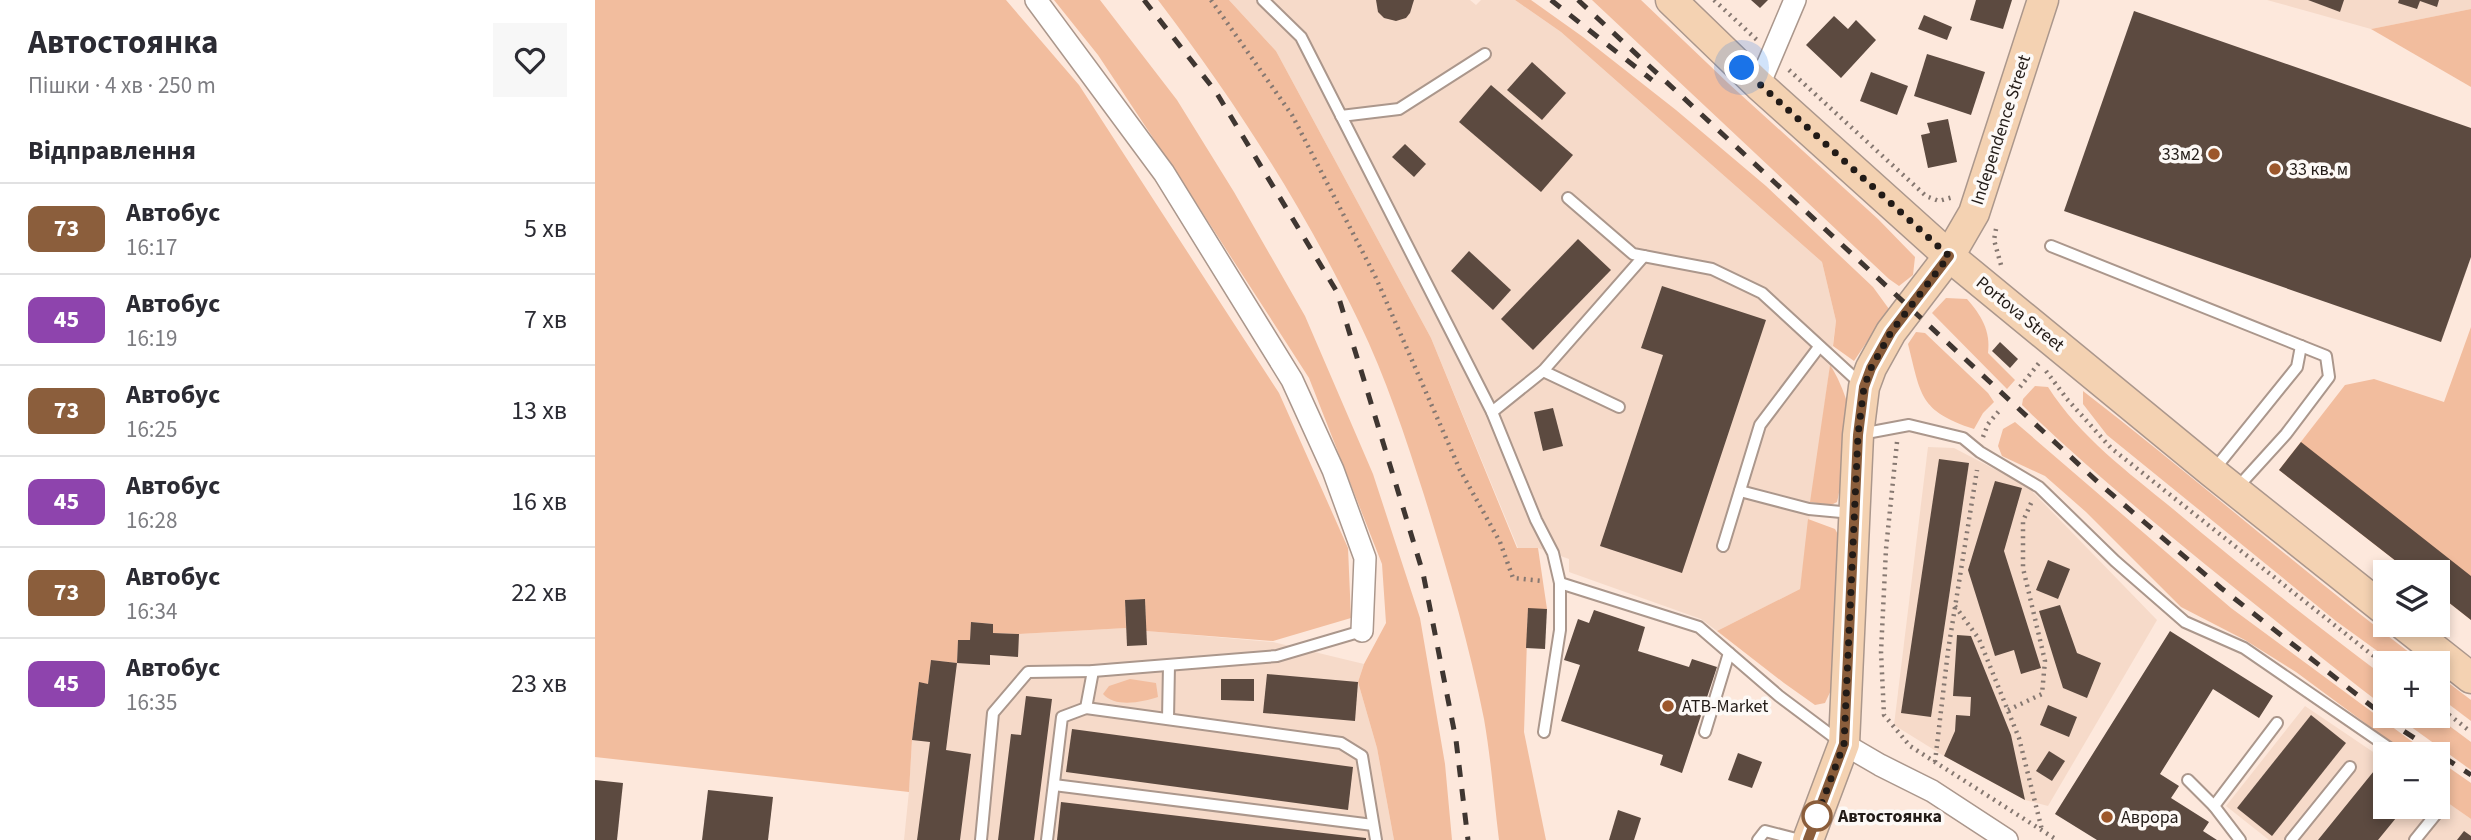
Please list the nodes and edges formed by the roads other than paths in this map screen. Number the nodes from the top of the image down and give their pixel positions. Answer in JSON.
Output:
{"nodes":[{"id":1,"x":1036,"y":0,"type":"edge"},
{"id":2,"x":1263,"y":0,"type":"edge"},
{"id":3,"x":1671,"y":0,"type":"edge"},
{"id":4,"x":1795,"y":0,"type":"edge"},
{"id":5,"x":2043,"y":0,"type":"edge"},
{"id":6,"x":1485,"y":54,"type":"dead end"},
{"id":7,"x":1759,"y":85,"type":"junction"},
{"id":8,"x":1341,"y":116,"type":"junction"},
{"id":9,"x":1568,"y":198,"type":"dead end"},
{"id":10,"x":2051,"y":246,"type":"dead end"},
{"id":11,"x":1644,"y":256,"type":"junction"},
{"id":12,"x":1949,"y":256,"type":"junction"},
{"id":13,"x":2301,"y":346,"type":"junction"},
{"id":14,"x":1819,"y":347,"type":"junction"},
{"id":15,"x":1543,"y":371,"type":"junction"},
{"id":16,"x":1864,"y":387,"type":"junction"},
{"id":17,"x":1619,"y":407,"type":"dead end"},
{"id":18,"x":1492,"y":412,"type":"junction"},
{"id":19,"x":1858,"y":435,"type":"junction"},
{"id":20,"x":2223,"y":481,"type":"junction"},
{"id":21,"x":1740,"y":491,"type":"junction"},
{"id":22,"x":1855,"y":513,"type":"junction"},
{"id":23,"x":1723,"y":546,"type":"dead end"},
{"id":24,"x":1560,"y":583,"type":"junction"},
{"id":25,"x":2373,"y":600,"type":"edge"},
{"id":26,"x":1362,"y":631,"type":"joint"},
{"id":27,"x":2419,"y":637,"type":"edge"},
{"id":28,"x":1729,"y":653,"type":"junction"},
{"id":29,"x":1169,"y":665,"type":"junction"},
{"id":30,"x":1093,"y":671,"type":"junction"},
{"id":31,"x":2471,"y":678,"type":"edge"},
{"id":32,"x":1086,"y":708,"type":"junction"},
{"id":33,"x":1168,"y":719,"type":"junction"},
{"id":34,"x":2277,"y":723,"type":"dead end"},
{"id":35,"x":1544,"y":732,"type":"dead end"},
{"id":36,"x":1705,"y":732,"type":"dead end"},
{"id":37,"x":2381,"y":742,"type":"edge"},
{"id":38,"x":1844,"y":744,"type":"junction"},
{"id":39,"x":2350,"y":767,"type":"dead end"},
{"id":40,"x":2188,"y":780,"type":"dead end"},
{"id":41,"x":1054,"y":785,"type":"junction"},
{"id":42,"x":2214,"y":806,"type":"junction"},
{"id":43,"x":2432,"y":819,"type":"edge"},
{"id":44,"x":1373,"y":825,"type":"junction"},
{"id":45,"x":981,"y":840,"type":"edge"},
{"id":46,"x":1047,"y":840,"type":"edge"},
{"id":47,"x":1375,"y":840,"type":"edge"},
{"id":48,"x":1758,"y":840,"type":"edge"},
{"id":49,"x":1800,"y":840,"type":"edge"},
{"id":50,"x":1808,"y":840,"type":"edge"},
{"id":51,"x":2007,"y":840,"type":"edge"},
{"id":52,"x":2240,"y":840,"type":"edge"},
{"id":53,"x":2291,"y":840,"type":"edge"},
{"id":54,"x":2414,"y":840,"type":"edge"}],
"edges":[{"from":1,"to":26,"type":"street"},
{"from":2,"to":8,"type":"lane"},
{"from":3,"to":7,"type":"main road","name":"Portova Street"},
{"from":4,"to":7,"type":"street"},
{"from":5,"to":12,"type":"main road","name":"Independence Street"},
{"from":6,"to":8,"type":"lane"},
{"from":7,"to":12,"type":"main road","name":"Portova Street"},
{"from":8,"to":18,"type":"lane"},
{"from":9,"to":11,"type":"lane"},
{"from":10,"to":13,"type":"lane"},
{"from":11,"to":14,"type":"lane"},
{"from":11,"to":15,"type":"lane"},
{"from":12,"to":16,"type":"main road","name":"Independence Street"},
{"from":12,"to":20,"type":"main road","name":"Portova Street"},
{"from":13,"to":20,"type":"lane"},
{"from":13,"to":20,"type":"lane"},
{"from":14,"to":16,"type":"lane"},
{"from":14,"to":21,"type":"lane"},
{"from":15,"to":17,"type":"lane"},
{"from":15,"to":18,"type":"lane"},
{"from":16,"to":19,"type":"main road","name":"Independence Street"},
{"from":18,"to":24,"type":"lane"},
{"from":19,"to":22,"type":"main road","name":"Independence Street"},
{"from":19,"to":37,"type":"lane"},
{"from":20,"to":25,"type":"main road","name":"Portova Street"},
{"from":21,"to":22,"type":"lane"},
{"from":21,"to":23,"type":"lane"},
{"from":22,"to":38,"type":"main road","name":"Independence Street"},
{"from":24,"to":28,"type":"lane"},
{"from":24,"to":35,"type":"lane"},
{"from":26,"to":29,"type":"lane"},
{"from":27,"to":31,"type":"main road"},
{"from":28,"to":36,"type":"lane"},
{"from":28,"to":38,"type":"lane"},
{"from":29,"to":30,"type":"lane"},
{"from":29,"to":33,"type":"lane"},
{"from":30,"to":32,"type":"lane"},
{"from":30,"to":45,"type":"lane"},
{"from":32,"to":33,"type":"lane"},
{"from":32,"to":41,"type":"lane"},
{"from":33,"to":44,"type":"lane"},
{"from":34,"to":42,"type":"lane"},
{"from":38,"to":50,"type":"main road","name":"Independence Street"},
{"from":38,"to":51,"type":"street"},
{"from":39,"to":53,"type":"lane"},
{"from":40,"to":42,"type":"lane"},
{"from":41,"to":44,"type":"lane"},
{"from":41,"to":46,"type":"lane"},
{"from":42,"to":52,"type":"lane"},
{"from":43,"to":54,"type":"lane"},
{"from":44,"to":47,"type":"lane"},
{"from":48,"to":49,"type":"lane"}]}
